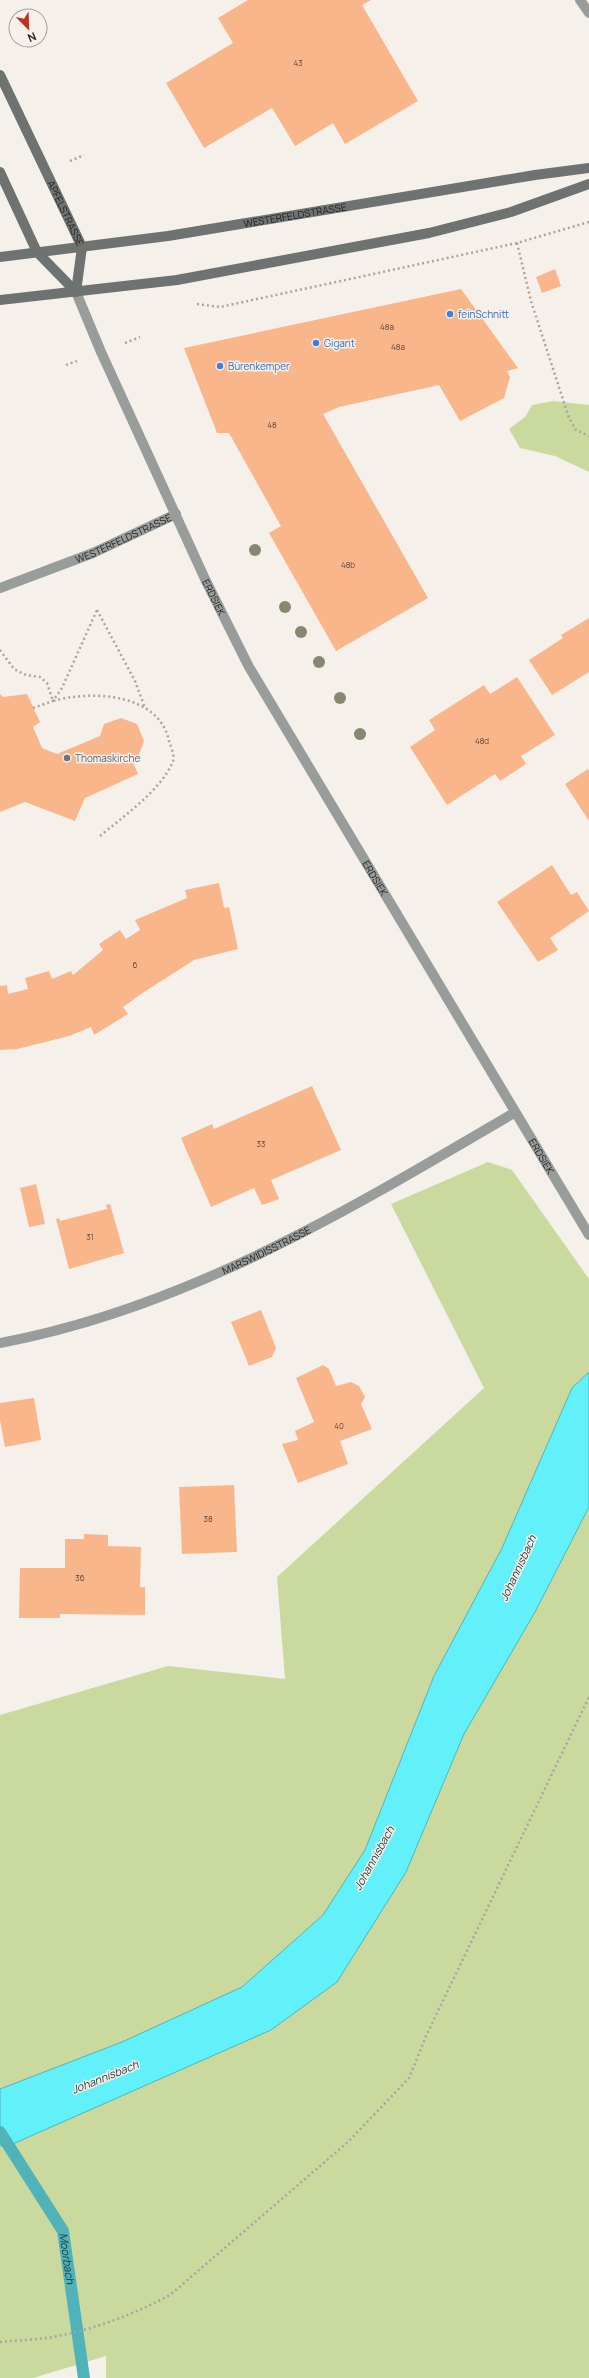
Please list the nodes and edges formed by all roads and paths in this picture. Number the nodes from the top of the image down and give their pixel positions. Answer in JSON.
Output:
{"nodes":[{"id":1,"x":580,"y":0,"type":"edge"},
{"id":2,"x":589,"y":13,"type":"edge"},
{"id":3,"x":0,"y":74,"type":"edge"},
{"id":4,"x":589,"y":168,"type":"edge"},
{"id":5,"x":0,"y":172,"type":"edge"},
{"id":6,"x":589,"y":184,"type":"edge"},
{"id":7,"x":589,"y":222,"type":"edge"},
{"id":8,"x":517,"y":243,"type":"junction"},
{"id":9,"x":82,"y":247,"type":"junction"},
{"id":10,"x":37,"y":252,"type":"junction"},
{"id":11,"x":0,"y":257,"type":"edge"},
{"id":12,"x":76,"y":292,"type":"junction"},
{"id":13,"x":0,"y":300,"type":"edge"},
{"id":14,"x":189,"y":303,"type":"dead end"},
{"id":15,"x":589,"y":436,"type":"edge"},
{"id":16,"x":176,"y":514,"type":"junction"},
{"id":17,"x":0,"y":588,"type":"edge"},
{"id":18,"x":0,"y":650,"type":"edge"},
{"id":19,"x":53,"y":700,"type":"junction"},
{"id":20,"x":33,"y":708,"type":"dead end"},
{"id":21,"x":145,"y":708,"type":"junction"},
{"id":22,"x":99,"y":837,"type":"dead end"},
{"id":23,"x":514,"y":1113,"type":"junction"},
{"id":24,"x":589,"y":1235,"type":"edge"},
{"id":25,"x":0,"y":1343,"type":"edge"},
{"id":26,"x":589,"y":1697,"type":"edge"},
{"id":27,"x":0,"y":2342,"type":"edge"}],
"edges":[{"from":1,"to":2,"type":"street"},
{"from":3,"to":9,"type":"main road","name":"APFELSTRASSE"},
{"from":4,"to":9,"type":"main road","name":"WESTERFELDSTRASSE"},
{"from":5,"to":10,"type":"main road"},
{"from":6,"to":12,"type":"main road"},
{"from":7,"to":8,"type":"path"},
{"from":8,"to":14,"type":"path"},
{"from":8,"to":15,"type":"path"},
{"from":9,"to":10,"type":"main road","name":"WESTERFELDSTRASSE"},
{"from":9,"to":12,"type":"main road","name":"APFELSTRASSE"},
{"from":10,"to":11,"type":"main road","name":"WESTERFELDSTRASSE"},
{"from":10,"to":12,"type":"main road"},
{"from":12,"to":13,"type":"main road"},
{"from":12,"to":16,"type":"street","name":"WESTERFELDSTRASSE"},
{"from":16,"to":17,"type":"street","name":"WESTERFELDSTRASSE"},
{"from":16,"to":23,"type":"street","name":"ERDSIEK"},
{"from":18,"to":19,"type":"path"},
{"from":19,"to":20,"type":"path"},
{"from":19,"to":21,"type":"path"},
{"from":19,"to":21,"type":"path"},
{"from":21,"to":22,"type":"path"},
{"from":23,"to":24,"type":"street","name":"ERDSIEK"},
{"from":23,"to":25,"type":"street","name":"MARSWIDISSTRASSE"},
{"from":26,"to":27,"type":"path"}]}
